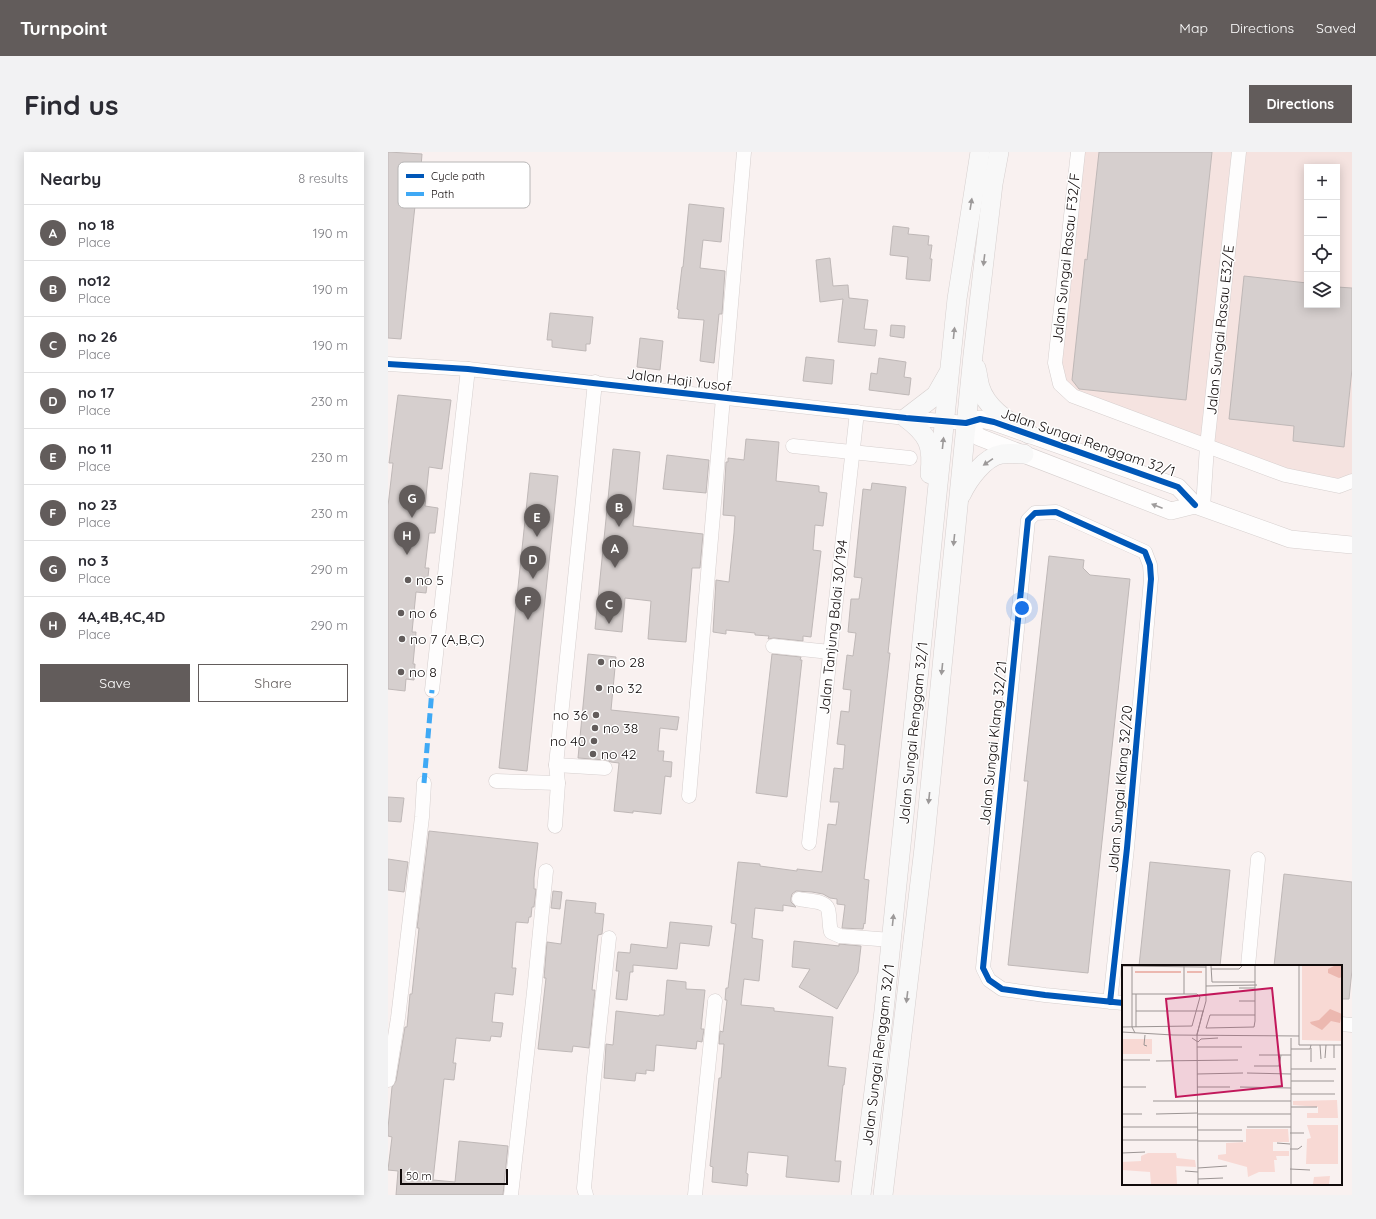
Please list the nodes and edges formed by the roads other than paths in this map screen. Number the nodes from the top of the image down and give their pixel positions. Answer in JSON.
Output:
{"nodes":[{"id":1,"x":744,"y":152,"type":"edge"},
{"id":2,"x":980,"y":152,"type":"edge"},
{"id":3,"x":999,"y":152,"type":"edge"},
{"id":4,"x":1078,"y":152,"type":"edge"},
{"id":5,"x":1239,"y":152,"type":"edge"},
{"id":6,"x":973,"y":355,"type":"junction"},
{"id":7,"x":388,"y":364,"type":"edge"},
{"id":8,"x":468,"y":369,"type":"junction"},
{"id":9,"x":950,"y":371,"type":"junction"},
{"id":10,"x":594,"y":382,"type":"junction"},
{"id":11,"x":724,"y":398,"type":"junction"},
{"id":12,"x":856,"y":412,"type":"junction"},
{"id":13,"x":906,"y":418,"type":"junction"},
{"id":14,"x":945,"y":421,"type":"junction"},
{"id":15,"x":966,"y":423,"type":"junction"},
{"id":16,"x":1029,"y":434,"type":"junction"},
{"id":17,"x":793,"y":446,"type":"dead end"},
{"id":18,"x":1207,"y":446,"type":"junction"},
{"id":19,"x":853,"y":452,"type":"junction"},
{"id":20,"x":1024,"y":454,"type":"junction"},
{"id":21,"x":910,"y":458,"type":"dead end"},
{"id":22,"x":1352,"y":481,"type":"edge"},
{"id":23,"x":958,"y":501,"type":"junction"},
{"id":24,"x":1199,"y":507,"type":"junction"},
{"id":25,"x":1028,"y":520,"type":"joint"},
{"id":26,"x":1352,"y":545,"type":"edge"},
{"id":27,"x":924,"y":625,"type":"junction"},
{"id":28,"x":773,"y":646,"type":"dead end"},
{"id":29,"x":830,"y":652,"type":"junction"},
{"id":30,"x":432,"y":690,"type":"dead end"},
{"id":31,"x":556,"y":765,"type":"junction"},
{"id":32,"x":605,"y":768,"type":"dead end"},
{"id":33,"x":496,"y":781,"type":"dead end"},
{"id":34,"x":424,"y":783,"type":"dead end"},
{"id":35,"x":558,"y":783,"type":"junction"},
{"id":36,"x":689,"y":796,"type":"dead end"},
{"id":37,"x":555,"y":826,"type":"dead end"},
{"id":38,"x":809,"y":843,"type":"dead end"},
{"id":39,"x":1258,"y":859,"type":"dead end"},
{"id":40,"x":546,"y":871,"type":"dead end"},
{"id":41,"x":798,"y":900,"type":"dead end"},
{"id":42,"x":609,"y":938,"type":"dead end"},
{"id":43,"x":891,"y":940,"type":"junction"},
{"id":44,"x":1248,"y":965,"type":"edge"},
{"id":45,"x":888,"y":976,"type":"junction"},
{"id":46,"x":910,"y":977,"type":"junction"},
{"id":47,"x":715,"y":1001,"type":"dead end"},
{"id":48,"x":1117,"y":1003,"type":"edge"},
{"id":49,"x":1342,"y":1024,"type":"edge"},
{"id":50,"x":1352,"y":1025,"type":"edge"},
{"id":51,"x":388,"y":1080,"type":"edge"},
{"id":52,"x":511,"y":1195,"type":"edge"},
{"id":53,"x":586,"y":1195,"type":"edge"},
{"id":54,"x":695,"y":1195,"type":"edge"},
{"id":55,"x":861,"y":1195,"type":"edge"},
{"id":56,"x":883,"y":1195,"type":"edge"}],
"edges":[{"from":1,"to":11,"type":"street"},
{"from":9,"to":2,"type":"main road","name":"Jalan Sungai Renggam 32/1","one_way":true},
{"from":3,"to":6,"type":"main road","name":"Jalan Sungai Renggam 32/1","one_way":true},
{"from":4,"to":18,"type":"street","name":"Jalan Sungai Rasau F32/F"},
{"from":5,"to":18,"type":"street","name":"Jalan Sungai Rasau E32/E"},
{"from":6,"to":15,"type":"main road","name":"Jalan Sungai Renggam 32/1"},
{"from":6,"to":16,"type":"main road"},
{"from":7,"to":8,"type":"street","name":"Jalan Haji Yusof"},
{"from":8,"to":10,"type":"street","name":"Jalan Haji Yusof"},
{"from":8,"to":30,"type":"street"},
{"from":9,"to":13,"type":"main road"},
{"from":9,"to":14,"type":"main road","name":"Jalan Sungai Renggam 32/1"},
{"from":10,"to":11,"type":"street","name":"Jalan Haji Yusof"},
{"from":10,"to":31,"type":"street"},
{"from":11,"to":12,"type":"street","name":"Jalan Haji Yusof"},
{"from":11,"to":36,"type":"street"},
{"from":12,"to":13,"type":"street","name":"Jalan Haji Yusof"},
{"from":12,"to":19,"type":"street","name":"Jalan Tanjung Balai 30/194"},
{"from":13,"to":14,"type":"street","name":"Jalan Haji Yusof"},
{"from":13,"to":27,"type":"main road"},
{"from":14,"to":15,"type":"street","name":"Jalan Haji Yusof"},
{"from":27,"to":14,"type":"main road","name":"Jalan Sungai Renggam 32/1","one_way":true},
{"from":15,"to":16,"type":"street","name":"Jalan Sungai Renggam 32/1"},
{"from":15,"to":20,"type":"street"},
{"from":15,"to":23,"type":"main road","name":"Jalan Sungai Renggam 32/1"},
{"from":16,"to":24,"type":"street","name":"Jalan Sungai Renggam 32/1"},
{"from":17,"to":19,"type":"street"},
{"from":18,"to":22,"type":"street","name":"Jalan Sungai Rasau F32/F"},
{"from":18,"to":24,"type":"street","name":"Jalan Sungai Rasau E32/E"},
{"from":19,"to":21,"type":"street"},
{"from":19,"to":29,"type":"street","name":"Jalan Tanjung Balai 30/194"},
{"from":20,"to":23,"type":"main road","one_way":true},
{"from":24,"to":20,"type":"street","one_way":true},
{"from":23,"to":46,"type":"main road","name":"Jalan Sungai Renggam 32/1","one_way":true},
{"from":24,"to":26,"type":"street","name":"Jalan Sungai Renggam 32/1"},
{"from":25,"to":48,"type":"street","name":"Jalan Sungai Klang 32/20"},
{"from":25,"to":48,"type":"street","name":"Jalan Sungai Klang 32/21"},
{"from":43,"to":27,"type":"main road","name":"Jalan Sungai Renggam 32/1","one_way":true},
{"from":28,"to":29,"type":"street"},
{"from":29,"to":38,"type":"street","name":"Jalan Tanjung Balai 30/194"},
{"from":31,"to":32,"type":"street"},
{"from":31,"to":35,"type":"street"},
{"from":33,"to":35,"type":"street"},
{"from":34,"to":51,"type":"street"},
{"from":35,"to":37,"type":"street"},
{"from":39,"to":44,"type":"street"},
{"from":40,"to":52,"type":"street"},
{"from":41,"to":43,"type":"street"},
{"from":42,"to":53,"type":"street"},
{"from":43,"to":45,"type":"main road","name":"Jalan Sungai Renggam 32/1"},
{"from":45,"to":46,"type":"main road"},
{"from":45,"to":55,"type":"main road","name":"Jalan Sungai Renggam 32/1"},
{"from":46,"to":56,"type":"main road","name":"Jalan Sungai Renggam 32/1","one_way":true},
{"from":47,"to":54,"type":"street"},
{"from":49,"to":50,"type":"street"}]}
